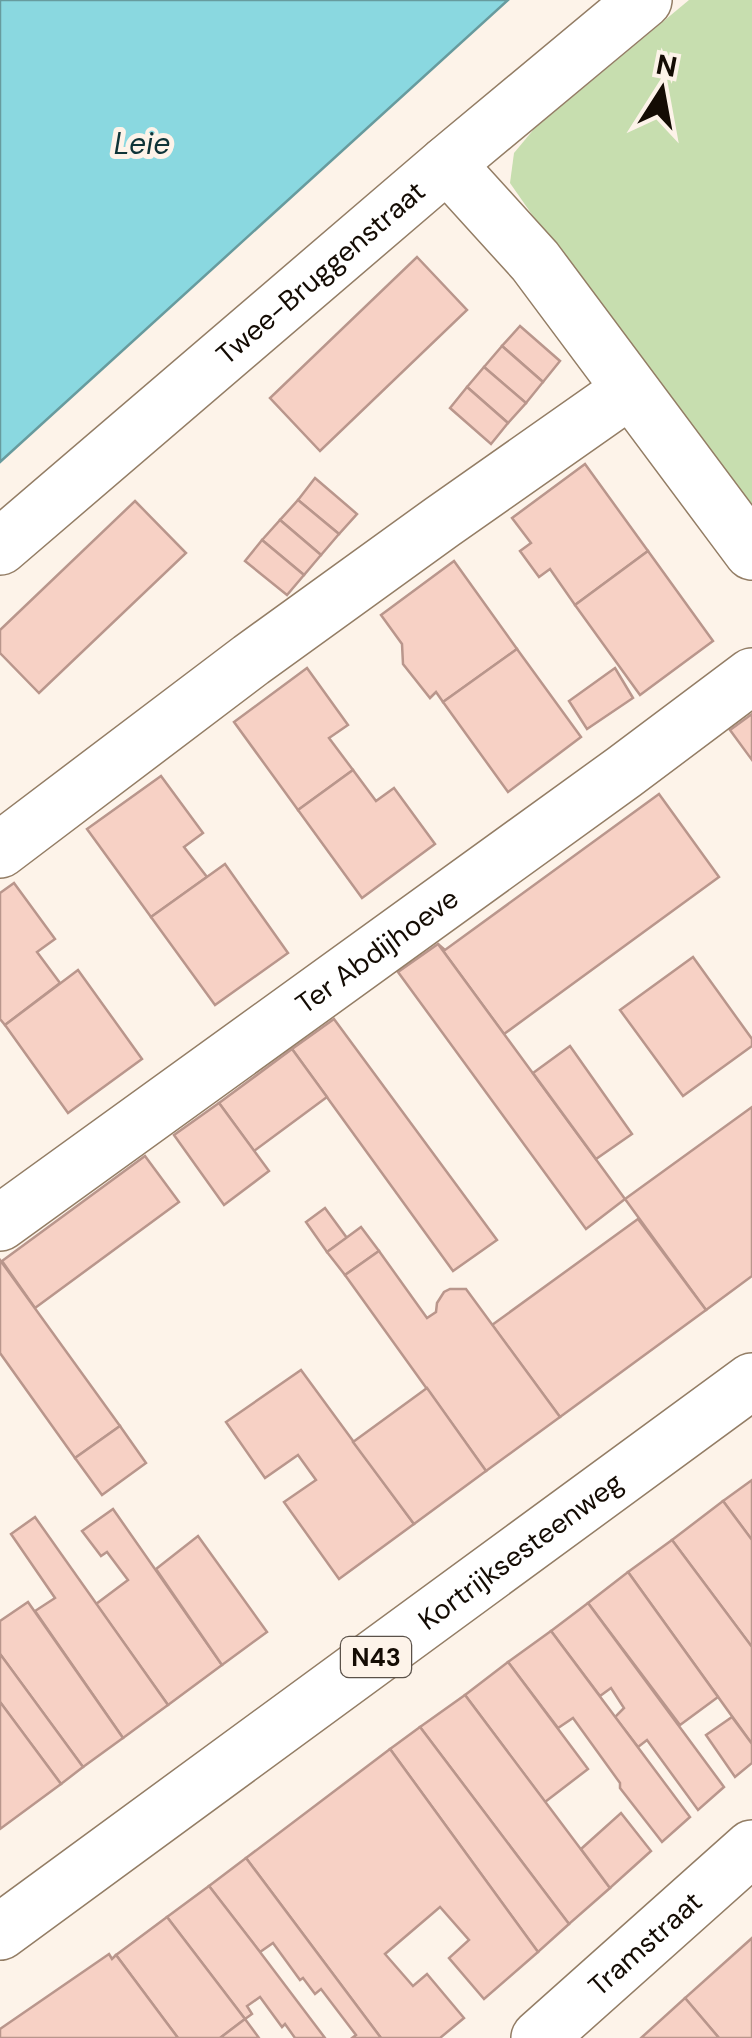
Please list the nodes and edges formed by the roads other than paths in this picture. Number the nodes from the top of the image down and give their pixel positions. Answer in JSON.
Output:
{"nodes":[{"id":1,"x":644,"y":0,"type":"edge"},
{"id":2,"x":447,"y":164,"type":"junction"},
{"id":3,"x":630,"y":390,"type":"junction"},
{"id":4,"x":0,"y":547,"type":"edge"},
{"id":5,"x":752,"y":552,"type":"edge"},
{"id":6,"x":752,"y":676,"type":"edge"},
{"id":7,"x":0,"y":850,"type":"edge"},
{"id":8,"x":0,"y":1223,"type":"edge"},
{"id":9,"x":752,"y":1381,"type":"edge"},
{"id":10,"x":752,"y":1848,"type":"edge"},
{"id":11,"x":0,"y":1932,"type":"edge"},
{"id":12,"x":539,"y":2038,"type":"edge"}],
"edges":[{"from":1,"to":2,"type":"street","name":"Twee-Bruggenstraat"},
{"from":2,"to":3,"type":"street"},
{"from":2,"to":4,"type":"street","name":"Twee-Bruggenstraat"},
{"from":3,"to":5,"type":"street"},
{"from":3,"to":7,"type":"street"},
{"from":6,"to":8,"type":"street","name":"Ter Abdijhoeve"},
{"from":9,"to":11,"type":"street","name":"Kortrijksesteenweg","number":"N43"},
{"from":10,"to":12,"type":"street","name":"Tramstraat"}]}
